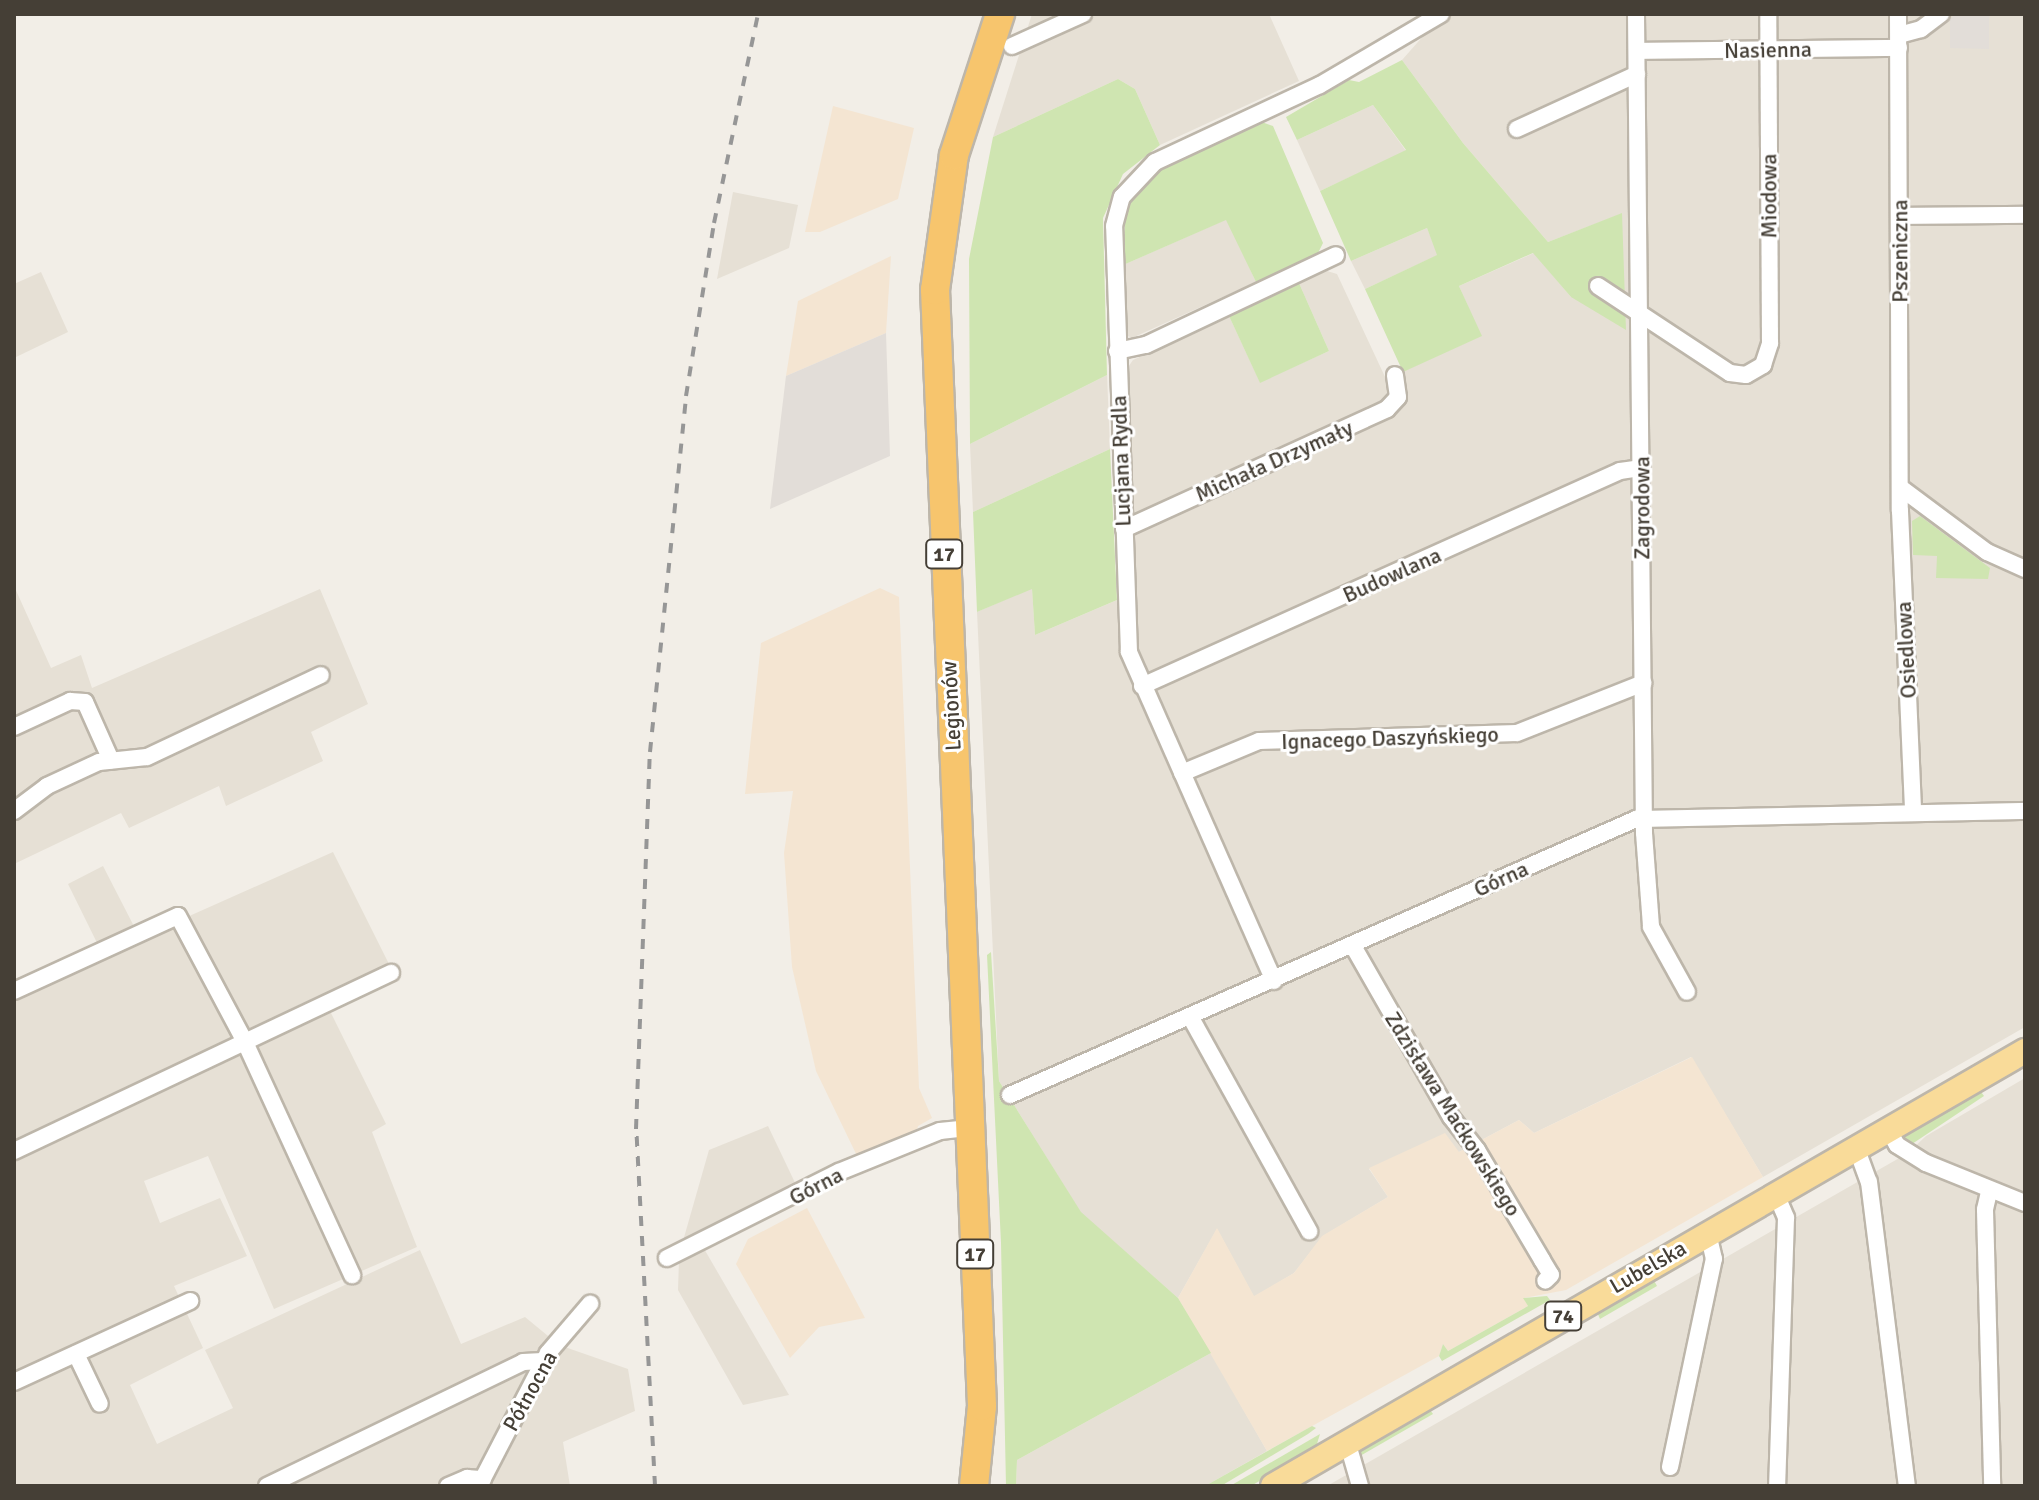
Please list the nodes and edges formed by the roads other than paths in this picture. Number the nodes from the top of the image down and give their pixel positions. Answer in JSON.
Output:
{"nodes":[{"id":1,"x":1000,"y":14,"type":"edge"},
{"id":2,"x":1083,"y":14,"type":"edge"},
{"id":3,"x":1441,"y":14,"type":"edge"},
{"id":4,"x":1636,"y":14,"type":"edge"},
{"id":5,"x":1768,"y":14,"type":"edge"},
{"id":6,"x":1898,"y":14,"type":"edge"},
{"id":7,"x":1941,"y":14,"type":"edge"},
{"id":8,"x":1899,"y":42,"type":"junction"},
{"id":9,"x":1012,"y":46,"type":"dead end"},
{"id":10,"x":1769,"y":50,"type":"junction"},
{"id":11,"x":1637,"y":51,"type":"junction"},
{"id":12,"x":1637,"y":74,"type":"junction"},
{"id":13,"x":1517,"y":129,"type":"dead end"},
{"id":14,"x":2025,"y":215,"type":"edge"},
{"id":15,"x":1900,"y":216,"type":"junction"},
{"id":16,"x":1336,"y":255,"type":"dead end"},
{"id":17,"x":1598,"y":286,"type":"dead end"},
{"id":18,"x":1639,"y":313,"type":"junction"},
{"id":19,"x":1117,"y":351,"type":"junction"},
{"id":20,"x":1395,"y":375,"type":"dead end"},
{"id":21,"x":1642,"y":468,"type":"junction"},
{"id":22,"x":1901,"y":488,"type":"junction"},
{"id":23,"x":1124,"y":529,"type":"junction"},
{"id":24,"x":2025,"y":569,"type":"edge"},
{"id":25,"x":321,"y":675,"type":"dead end"},
{"id":26,"x":1643,"y":683,"type":"junction"},
{"id":27,"x":1142,"y":686,"type":"junction"},
{"id":28,"x":14,"y":727,"type":"edge"},
{"id":29,"x":111,"y":760,"type":"junction"},
{"id":30,"x":1182,"y":773,"type":"junction"},
{"id":31,"x":14,"y":811,"type":"edge"},
{"id":32,"x":2025,"y":811,"type":"edge"},
{"id":33,"x":1913,"y":812,"type":"junction"},
{"id":34,"x":1643,"y":817,"type":"junction"},
{"id":35,"x":1353,"y":946,"type":"junction"},
{"id":36,"x":391,"y":973,"type":"dead end"},
{"id":37,"x":1274,"y":981,"type":"junction"},
{"id":38,"x":14,"y":991,"type":"edge"},
{"id":39,"x":1687,"y":992,"type":"dead end"},
{"id":40,"x":1191,"y":1018,"type":"junction"},
{"id":41,"x":244,"y":1040,"type":"junction"},
{"id":42,"x":2025,"y":1051,"type":"edge"},
{"id":43,"x":1010,"y":1095,"type":"dead end"},
{"id":44,"x":970,"y":1128,"type":"junction"},
{"id":45,"x":1888,"y":1129,"type":"junction"},
{"id":46,"x":1856,"y":1147,"type":"junction"},
{"id":47,"x":14,"y":1151,"type":"edge"},
{"id":48,"x":1989,"y":1192,"type":"junction"},
{"id":49,"x":1776,"y":1194,"type":"junction"},
{"id":50,"x":2025,"y":1203,"type":"edge"},
{"id":51,"x":1309,"y":1231,"type":"dead end"},
{"id":52,"x":1708,"y":1233,"type":"junction"},
{"id":53,"x":667,"y":1258,"type":"dead end"},
{"id":54,"x":352,"y":1275,"type":"dead end"},
{"id":55,"x":1545,"y":1281,"type":"dead end"},
{"id":56,"x":190,"y":1301,"type":"dead end"},
{"id":57,"x":590,"y":1304,"type":"dead end"},
{"id":58,"x":76,"y":1354,"type":"junction"},
{"id":59,"x":543,"y":1361,"type":"junction"},
{"id":60,"x":14,"y":1382,"type":"edge"},
{"id":61,"x":100,"y":1404,"type":"dead end"},
{"id":62,"x":982,"y":1406,"type":"junction"},
{"id":63,"x":1347,"y":1441,"type":"junction"},
{"id":64,"x":1670,"y":1467,"type":"dead end"},
{"id":65,"x":481,"y":1483,"type":"edge"},
{"id":66,"x":267,"y":1486,"type":"edge"},
{"id":67,"x":448,"y":1486,"type":"edge"},
{"id":68,"x":974,"y":1486,"type":"edge"},
{"id":69,"x":991,"y":1486,"type":"edge"},
{"id":70,"x":1273,"y":1486,"type":"edge"},
{"id":71,"x":1360,"y":1486,"type":"edge"},
{"id":72,"x":1777,"y":1486,"type":"edge"},
{"id":73,"x":1907,"y":1486,"type":"edge"},
{"id":74,"x":1992,"y":1486,"type":"edge"}],
"edges":[{"from":1,"to":44,"type":"highway","name":"Legionów","number":"17"},
{"from":2,"to":9,"type":"street"},
{"from":3,"to":19,"type":"street","name":"Lucjana Rydla"},
{"from":4,"to":11,"type":"street","name":"Zagrodowa"},
{"from":5,"to":10,"type":"street","name":"Miodowa"},
{"from":6,"to":8,"type":"street","name":"Pszeniczna"},
{"from":7,"to":8,"type":"street"},
{"from":8,"to":10,"type":"street","name":"Nasienna"},
{"from":8,"to":15,"type":"street","name":"Pszeniczna"},
{"from":10,"to":11,"type":"street","name":"Nasienna"},
{"from":10,"to":18,"type":"street","name":"Miodowa"},
{"from":11,"to":12,"type":"street","name":"Zagrodowa"},
{"from":12,"to":13,"type":"street"},
{"from":12,"to":18,"type":"street","name":"Zagrodowa"},
{"from":14,"to":15,"type":"street"},
{"from":15,"to":22,"type":"street","name":"Pszeniczna"},
{"from":16,"to":19,"type":"street"},
{"from":17,"to":18,"type":"street"},
{"from":18,"to":21,"type":"street","name":"Zagrodowa"},
{"from":19,"to":23,"type":"street","name":"Lucjana Rydla"},
{"from":20,"to":23,"type":"street","name":"Michała Drzymały"},
{"from":21,"to":26,"type":"street","name":"Zagrodowa"},
{"from":21,"to":27,"type":"street","name":"Budowlana"},
{"from":22,"to":24,"type":"street"},
{"from":22,"to":33,"type":"street","name":"Osiedlowa"},
{"from":23,"to":27,"type":"street","name":"Lucjana Rydla"},
{"from":25,"to":29,"type":"street"},
{"from":26,"to":30,"type":"street","name":"Ignacego Daszyńskiego"},
{"from":26,"to":34,"type":"street","name":"Zagrodowa"},
{"from":27,"to":30,"type":"street","name":"Lucjana Rydla"},
{"from":28,"to":29,"type":"street"},
{"from":29,"to":31,"type":"street"},
{"from":30,"to":37,"type":"street","name":"Lucjana Rydla"},
{"from":32,"to":33,"type":"street","name":"Górna"},
{"from":33,"to":34,"type":"street","name":"Górna"},
{"from":34,"to":35,"type":"street","name":"Górna"},
{"from":34,"to":39,"type":"street","name":"Zagrodowa"},
{"from":35,"to":37,"type":"street","name":"Górna"},
{"from":35,"to":55,"type":"street","name":"Zdzisława Maćkowskiego"},
{"from":36,"to":41,"type":"street"},
{"from":37,"to":40,"type":"street","name":"Górna"},
{"from":38,"to":41,"type":"street"},
{"from":40,"to":43,"type":"street","name":"Górna"},
{"from":40,"to":51,"type":"street"},
{"from":41,"to":47,"type":"street"},
{"from":41,"to":54,"type":"street"},
{"from":42,"to":45,"type":"main road","name":"Lubelska","number":"74"},
{"from":44,"to":53,"type":"street","name":"Górna"},
{"from":44,"to":62,"type":"highway","name":"Legionów","number":"17"},
{"from":45,"to":46,"type":"main road","name":"Lubelska","number":"74"},
{"from":45,"to":48,"type":"street"},
{"from":46,"to":49,"type":"main road","name":"Lubelska","number":"74"},
{"from":46,"to":73,"type":"street"},
{"from":48,"to":50,"type":"street"},
{"from":48,"to":74,"type":"street"},
{"from":49,"to":52,"type":"main road","name":"Lubelska","number":"74"},
{"from":49,"to":72,"type":"street"},
{"from":52,"to":63,"type":"main road","name":"Lubelska","number":"74"},
{"from":52,"to":64,"type":"street"},
{"from":56,"to":58,"type":"street"},
{"from":57,"to":59,"type":"street","name":"Północna"},
{"from":58,"to":60,"type":"street"},
{"from":58,"to":61,"type":"street"},
{"from":59,"to":65,"type":"street","name":"Północna"},
{"from":59,"to":66,"type":"street"},
{"from":62,"to":68,"type":"highway","name":"Legionów","number":"17"},
{"from":62,"to":69,"type":"highway","name":"Legionów","number":"17"},
{"from":63,"to":70,"type":"main road","name":"Lubelska","number":"74"},
{"from":63,"to":71,"type":"street"},
{"from":65,"to":67,"type":"street"}]}
